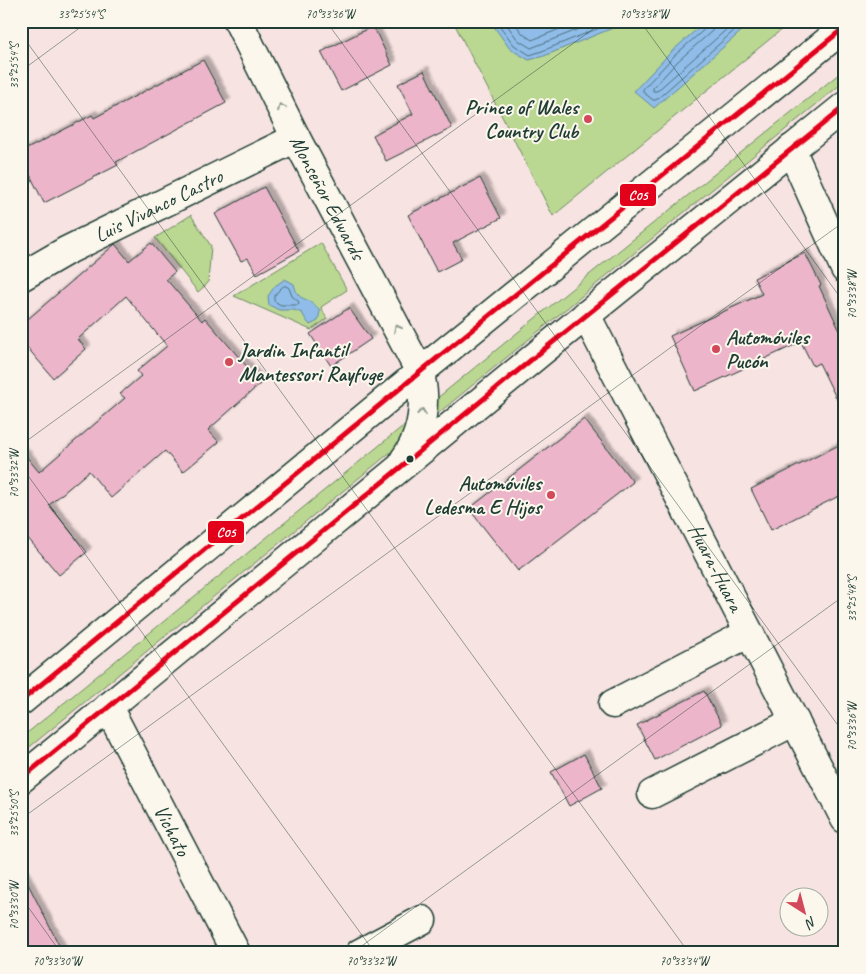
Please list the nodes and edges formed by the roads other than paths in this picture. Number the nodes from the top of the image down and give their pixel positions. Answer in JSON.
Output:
{"nodes":[{"id":1,"x":238,"y":21,"type":"edge"},
{"id":2,"x":845,"y":27,"type":"edge"},
{"id":3,"x":845,"y":106,"type":"edge"},
{"id":4,"x":296,"y":138,"type":"junction"},
{"id":5,"x":792,"y":149,"type":"junction"},
{"id":6,"x":845,"y":269,"type":"edge"},
{"id":7,"x":21,"y":277,"type":"edge"},
{"id":8,"x":586,"y":315,"type":"junction"},
{"id":9,"x":420,"y":372,"type":"junction"},
{"id":10,"x":395,"y":471,"type":"junction"},
{"id":11,"x":749,"y":633,"type":"junction"},
{"id":12,"x":21,"y":700,"type":"edge"},
{"id":13,"x":612,"y":704,"type":"dead end"},
{"id":14,"x":108,"y":707,"type":"junction"},
{"id":15,"x":794,"y":722,"type":"junction"},
{"id":16,"x":21,"y":779,"type":"edge"},
{"id":17,"x":652,"y":794,"type":"dead end"},
{"id":18,"x":845,"y":819,"type":"edge"},
{"id":19,"x":422,"y":920,"type":"dead end"},
{"id":20,"x":236,"y":953,"type":"edge"},
{"id":21,"x":360,"y":953,"type":"edge"}],
"edges":[{"from":4,"to":1,"type":"main road","name":"Monseñor Edwards","one_way":true},
{"from":2,"to":9,"type":"main road"},
{"from":3,"to":5,"type":"main road"},
{"from":4,"to":7,"type":"main road","name":"Luis Vivanco Castro"},
{"from":9,"to":4,"type":"main road","name":"Monseñor Edwards","one_way":true},
{"from":5,"to":6,"type":"main road"},
{"from":5,"to":8,"type":"main road"},
{"from":8,"to":10,"type":"main road"},
{"from":8,"to":11,"type":"main road","name":"Huara-Huara"},
{"from":10,"to":9,"type":"main road","name":"Monseñor Edwards","one_way":true},
{"from":9,"to":12,"type":"main road"},
{"from":10,"to":14,"type":"main road"},
{"from":11,"to":13,"type":"main road"},
{"from":11,"to":15,"type":"main road","name":"Huara-Huara"},
{"from":14,"to":16,"type":"main road"},
{"from":14,"to":20,"type":"main road","name":"Vichato"},
{"from":15,"to":17,"type":"main road"},
{"from":15,"to":18,"type":"main road","name":"Huara-Huara"},
{"from":19,"to":21,"type":"main road"}]}
